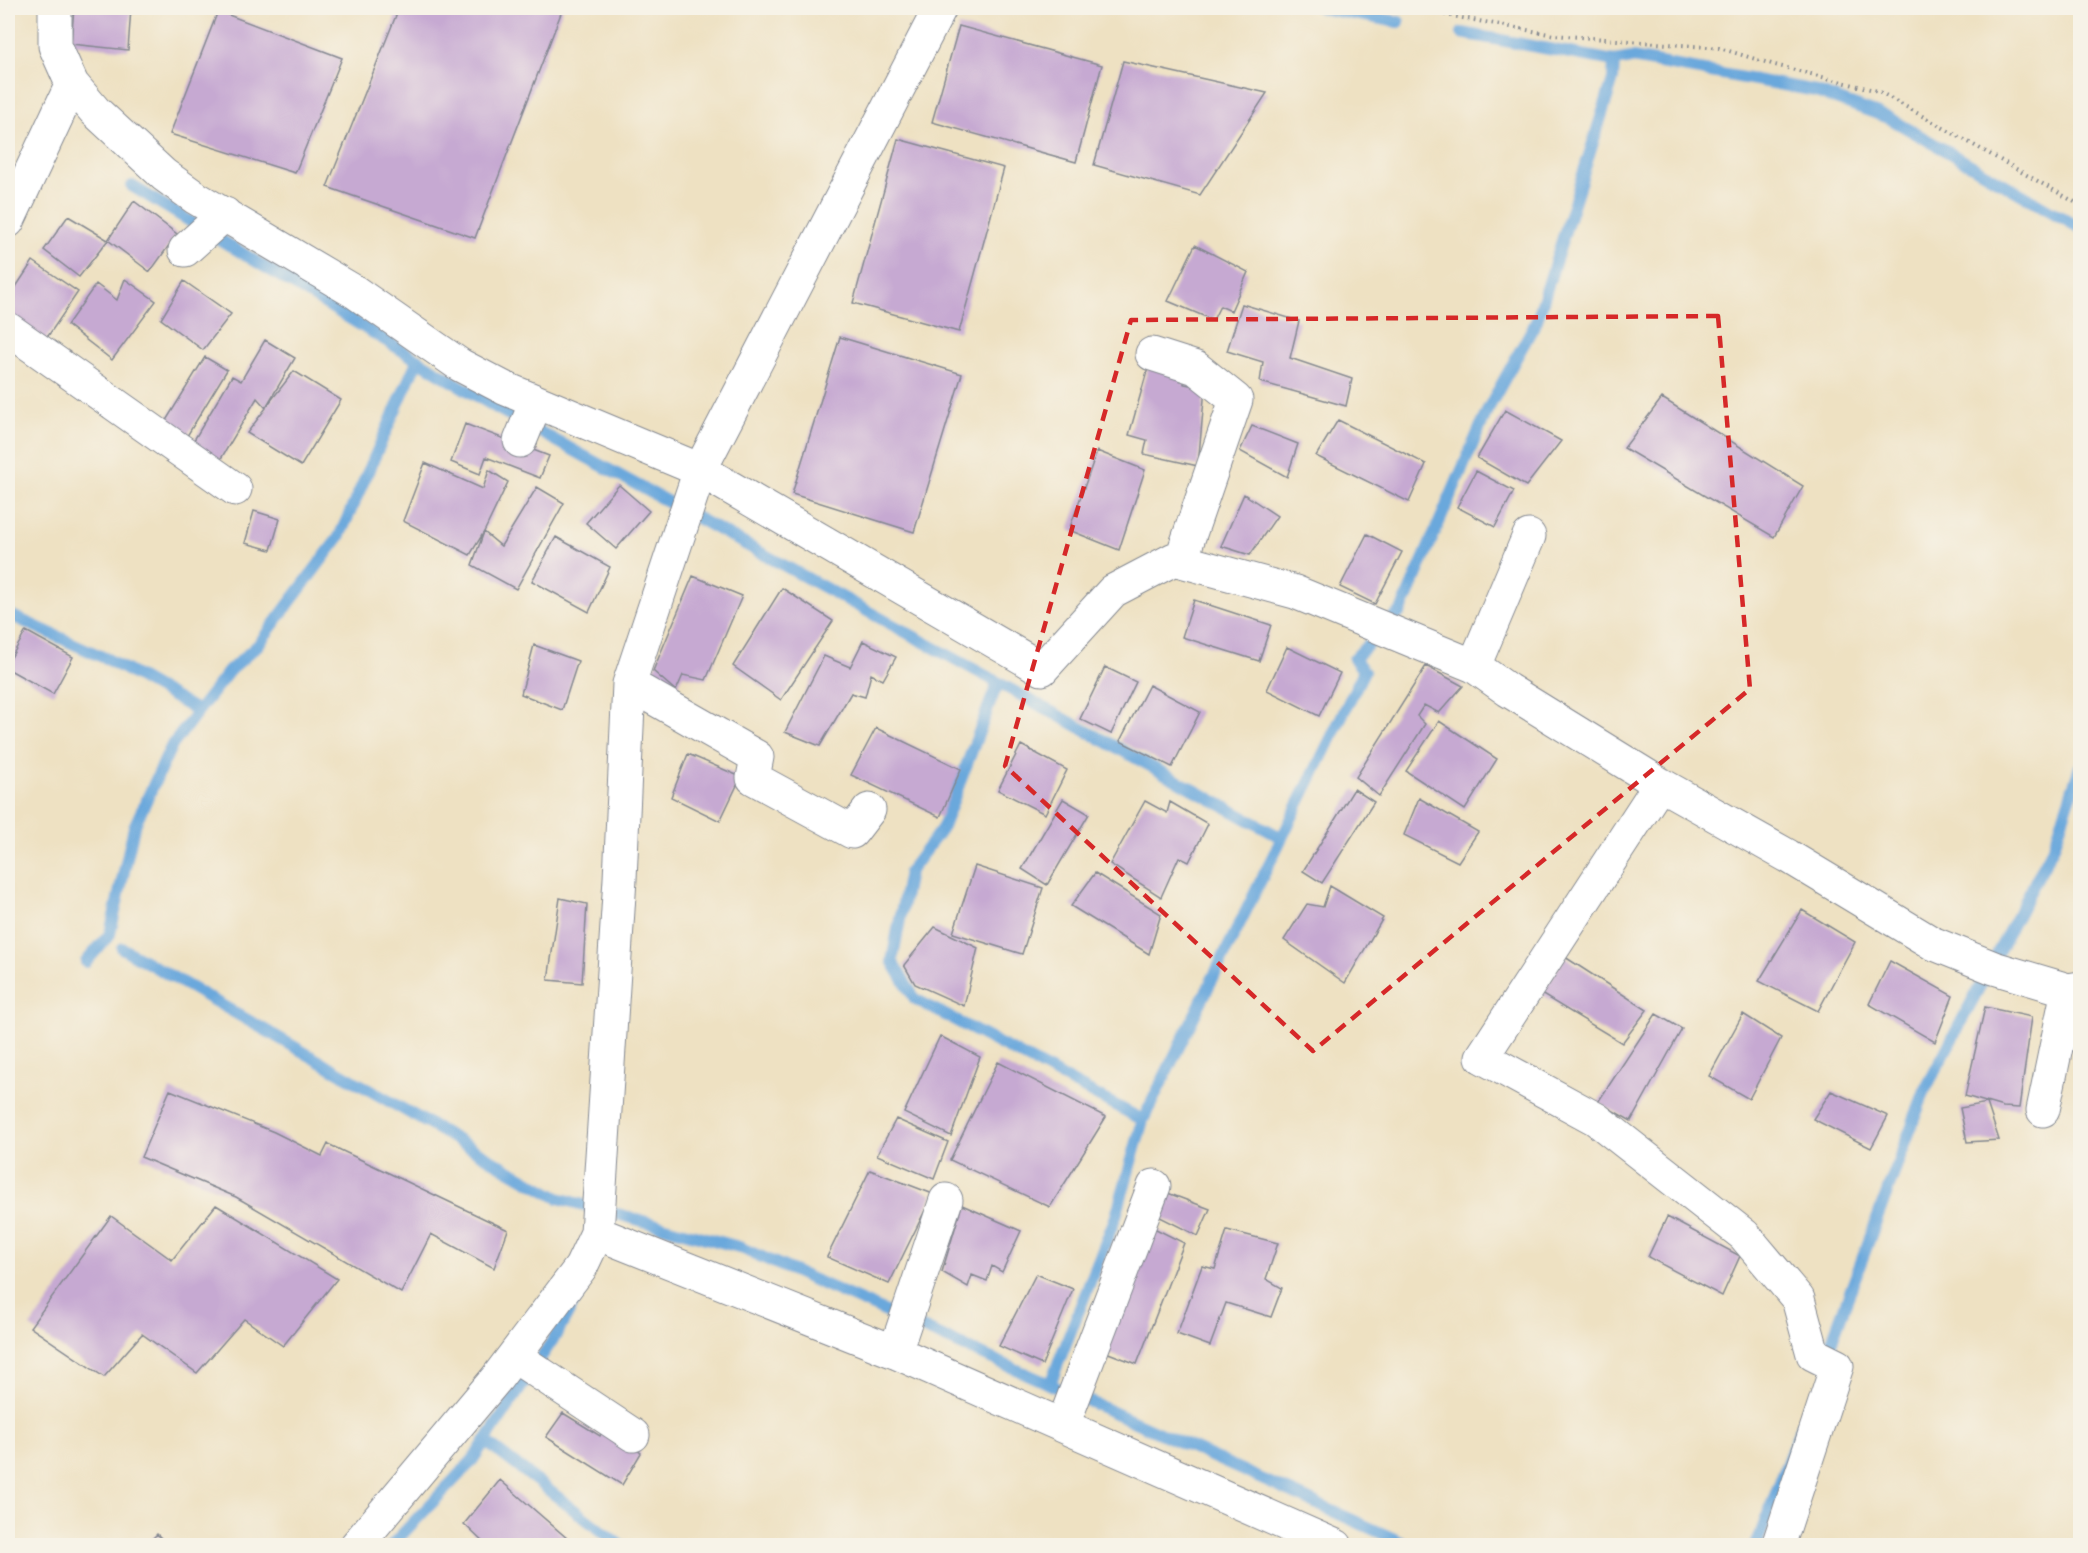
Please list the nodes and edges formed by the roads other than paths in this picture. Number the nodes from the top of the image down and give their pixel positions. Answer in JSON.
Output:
{"nodes":[{"id":1,"x":55,"y":8,"type":"edge"},
{"id":2,"x":940,"y":8,"type":"edge"},
{"id":3,"x":72,"y":84,"type":"junction"},
{"id":4,"x":225,"y":214,"type":"junction"},
{"id":5,"x":8,"y":220,"type":"edge"},
{"id":6,"x":185,"y":250,"type":"dead end"},
{"id":7,"x":8,"y":329,"type":"edge"},
{"id":8,"x":1152,"y":354,"type":"dead end"},
{"id":9,"x":536,"y":402,"type":"junction"},
{"id":10,"x":520,"y":441,"type":"dead end"},
{"id":11,"x":235,"y":489,"type":"dead end"},
{"id":12,"x":692,"y":493,"type":"junction"},
{"id":13,"x":1529,"y":536,"type":"dead end"},
{"id":14,"x":1181,"y":560,"type":"junction"},
{"id":15,"x":1474,"y":666,"type":"junction"},
{"id":16,"x":629,"y":684,"type":"junction"},
{"id":17,"x":1660,"y":784,"type":"junction"},
{"id":18,"x":869,"y":810,"type":"dead end"},
{"id":19,"x":2074,"y":989,"type":"edge"},
{"id":20,"x":2043,"y":1110,"type":"dead end"},
{"id":21,"x":1154,"y":1186,"type":"dead end"},
{"id":22,"x":946,"y":1200,"type":"dead end"},
{"id":23,"x":605,"y":1226,"type":"junction"},
{"id":24,"x":895,"y":1352,"type":"junction"},
{"id":25,"x":514,"y":1356,"type":"junction"},
{"id":26,"x":1063,"y":1425,"type":"junction"},
{"id":27,"x":633,"y":1435,"type":"dead end"},
{"id":28,"x":356,"y":1545,"type":"edge"},
{"id":29,"x":1336,"y":1545,"type":"edge"},
{"id":30,"x":1778,"y":1545,"type":"edge"}],
"edges":[{"from":1,"to":3,"type":"street"},
{"from":2,"to":12,"type":"street"},
{"from":3,"to":4,"type":"street"},
{"from":3,"to":5,"type":"street"},
{"from":4,"to":6,"type":"street"},
{"from":4,"to":9,"type":"street"},
{"from":7,"to":11,"type":"street"},
{"from":8,"to":14,"type":"street"},
{"from":9,"to":10,"type":"street"},
{"from":9,"to":12,"type":"street"},
{"from":12,"to":14,"type":"street"},
{"from":12,"to":16,"type":"street"},
{"from":13,"to":15,"type":"street"},
{"from":14,"to":15,"type":"street"},
{"from":15,"to":17,"type":"street"},
{"from":16,"to":18,"type":"street"},
{"from":16,"to":23,"type":"street"},
{"from":17,"to":19,"type":"street"},
{"from":17,"to":30,"type":"street"},
{"from":19,"to":20,"type":"street"},
{"from":21,"to":26,"type":"street"},
{"from":22,"to":24,"type":"street"},
{"from":23,"to":24,"type":"street"},
{"from":23,"to":25,"type":"street"},
{"from":24,"to":26,"type":"street"},
{"from":25,"to":27,"type":"street"},
{"from":25,"to":28,"type":"street"},
{"from":26,"to":29,"type":"street"}]}
